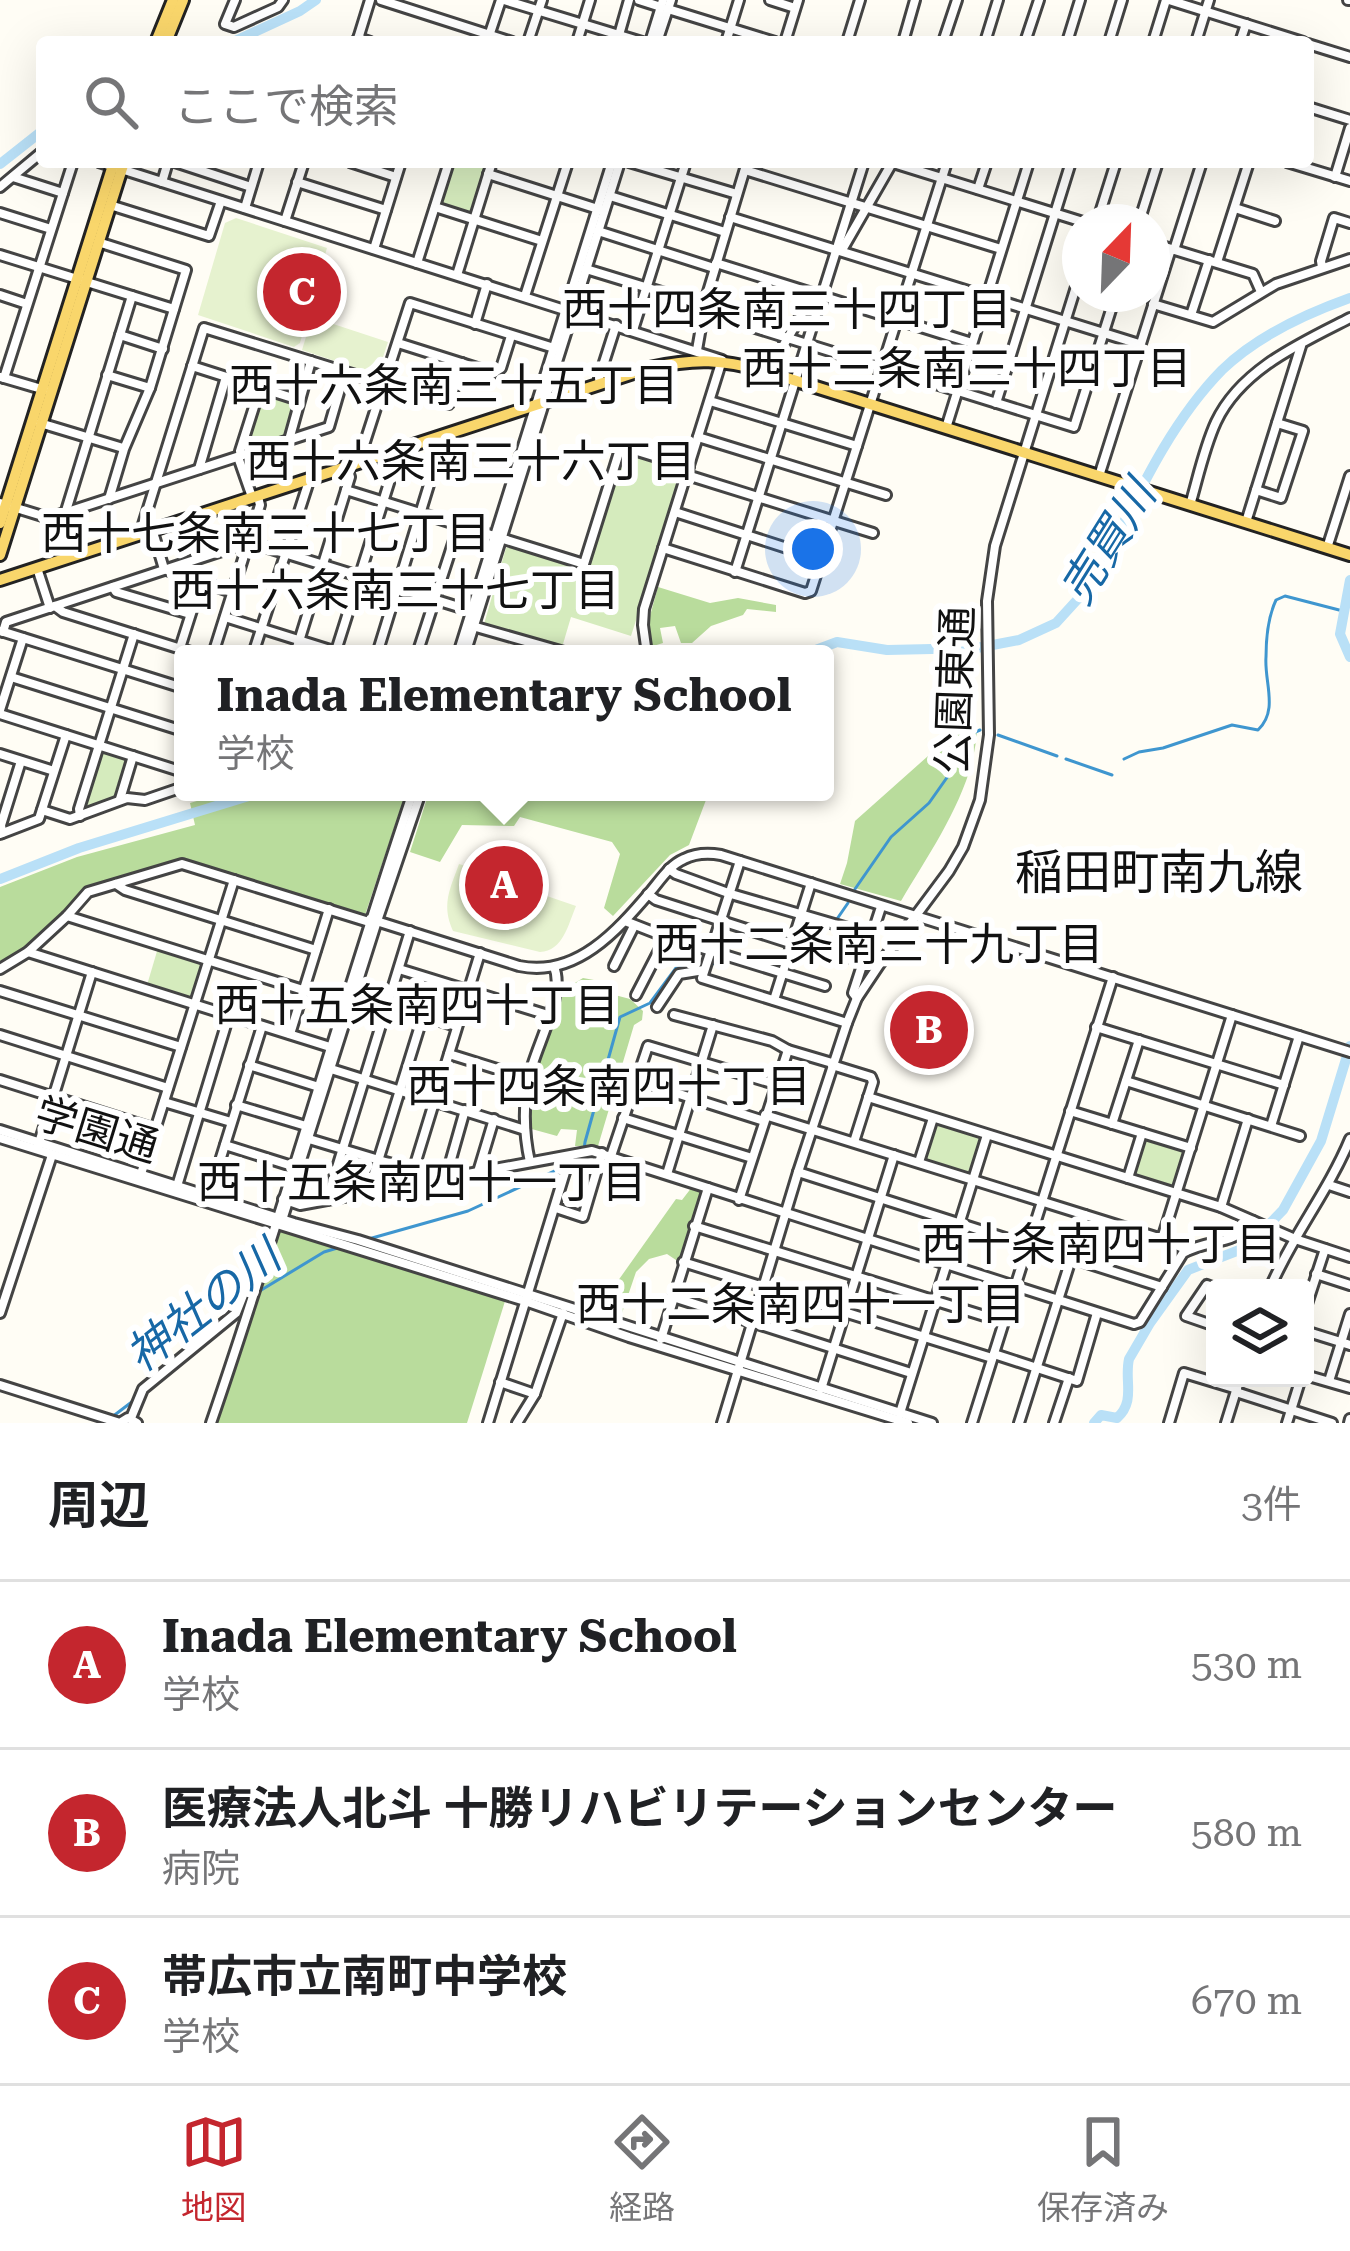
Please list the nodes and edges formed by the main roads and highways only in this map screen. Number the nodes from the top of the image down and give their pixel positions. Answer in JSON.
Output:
{"nodes":[{"id":1,"x":173,"y":0,"type":"edge"},
{"id":2,"x":183,"y":0,"type":"edge"},
{"id":3,"x":158,"y":36,"type":"edge"},
{"id":4,"x":168,"y":36,"type":"edge"},
{"id":5,"x":117,"y":168,"type":"edge"},
{"id":6,"x":117,"y":168,"type":"edge"},
{"id":7,"x":82,"y":280,"type":"junction"},
{"id":8,"x":7,"y":505,"type":"edge"},
{"id":9,"x":0,"y":523,"type":"edge"},
{"id":10,"x":1348,"y":554,"type":"edge"},
{"id":11,"x":0,"y":555,"type":"edge"},
{"id":12,"x":0,"y":580,"type":"edge"}],
"edges":[{"from":1,"to":3,"type":"main road"},
{"from":2,"to":4,"type":"main road"},
{"from":5,"to":7,"type":"main road"},
{"from":6,"to":7,"type":"main road"},
{"from":7,"to":8,"type":"main road"},
{"from":8,"to":9,"type":"main road"},
{"from":8,"to":11,"type":"main road"},
{"from":10,"to":12,"type":"main road"}]}
